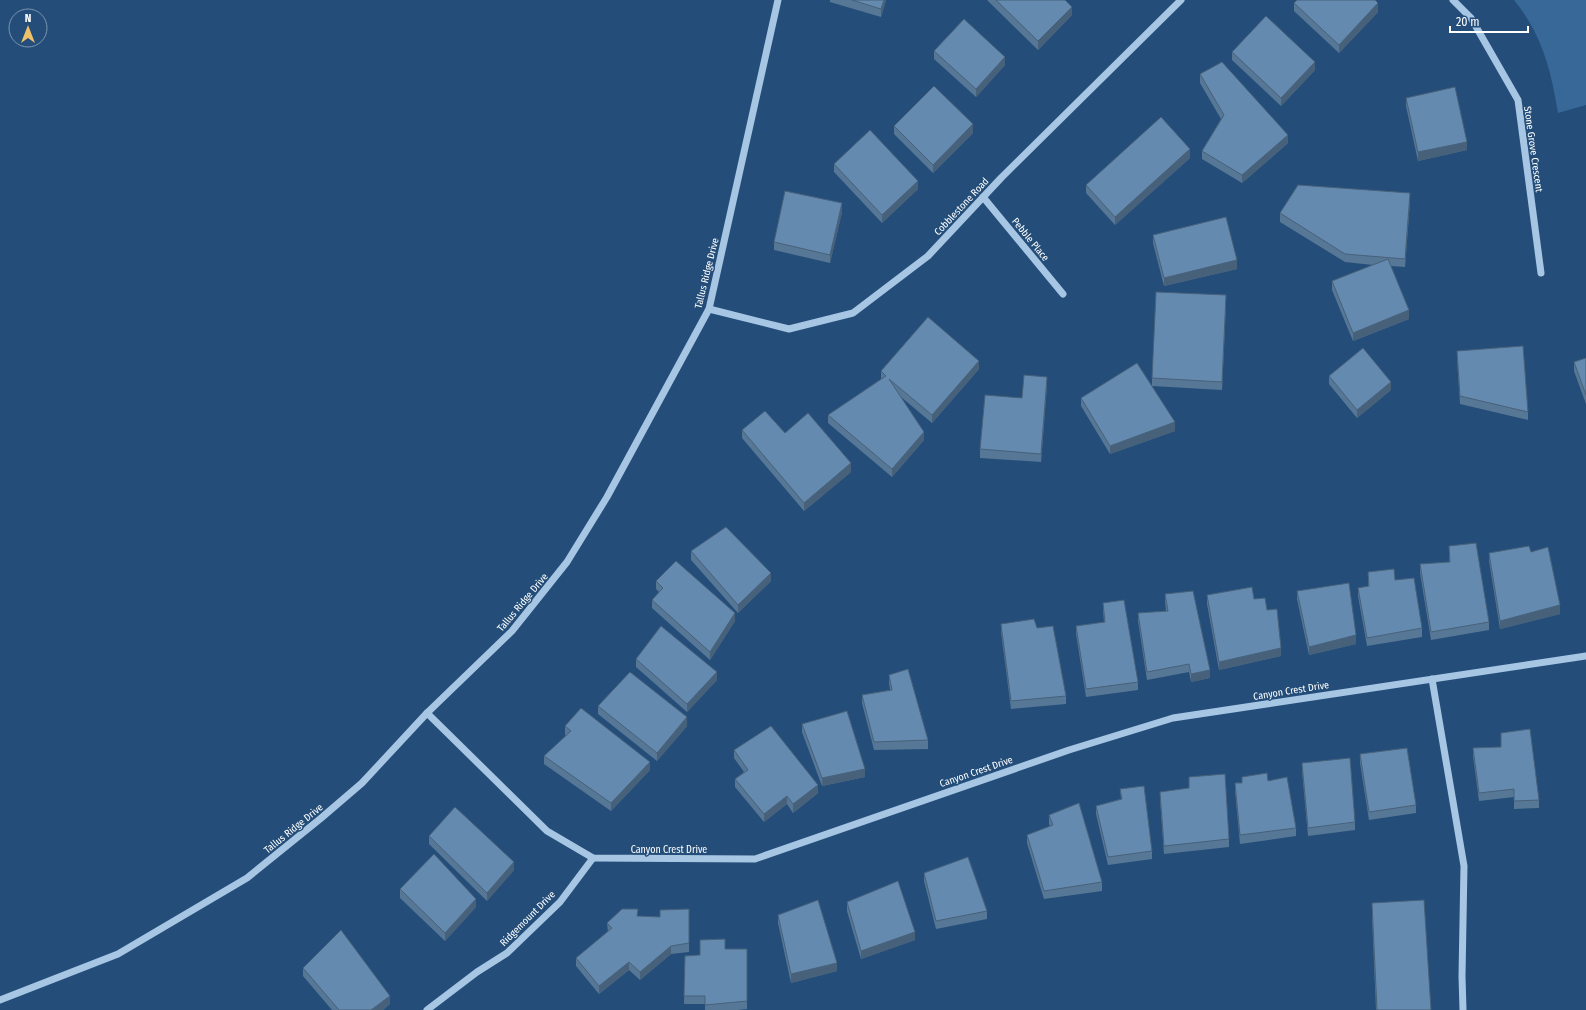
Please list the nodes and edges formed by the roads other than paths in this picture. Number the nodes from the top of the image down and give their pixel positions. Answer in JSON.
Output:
{"nodes":[{"id":1,"x":778,"y":0,"type":"edge"},
{"id":2,"x":1181,"y":0,"type":"edge"},
{"id":3,"x":1453,"y":0,"type":"edge"},
{"id":4,"x":983,"y":197,"type":"junction"},
{"id":5,"x":1541,"y":272,"type":"dead end"},
{"id":6,"x":1063,"y":294,"type":"dead end"},
{"id":7,"x":709,"y":309,"type":"junction"},
{"id":8,"x":1586,"y":656,"type":"edge"},
{"id":9,"x":1432,"y":679,"type":"junction"},
{"id":10,"x":427,"y":713,"type":"junction"},
{"id":11,"x":592,"y":858,"type":"junction"},
{"id":12,"x":0,"y":1000,"type":"edge"},
{"id":13,"x":428,"y":1010,"type":"edge"},
{"id":14,"x":1463,"y":1010,"type":"edge"}],
"edges":[{"from":1,"to":7,"type":"street","name":"Tallus Ridge Drive"},
{"from":2,"to":4,"type":"street","name":"Cobblestone Road"},
{"from":3,"to":5,"type":"street","name":"Stone Grove Crescent"},
{"from":4,"to":6,"type":"street","name":"Pebble Place"},
{"from":4,"to":7,"type":"street","name":"Cobblestone Road"},
{"from":7,"to":10,"type":"street","name":"Tallus Ridge Drive"},
{"from":8,"to":9,"type":"street","name":"Canyon Crest Drive"},
{"from":9,"to":11,"type":"street","name":"Canyon Crest Drive"},
{"from":9,"to":14,"type":"street"},
{"from":10,"to":11,"type":"street"},
{"from":10,"to":12,"type":"street","name":"Tallus Ridge Drive"},
{"from":11,"to":13,"type":"street","name":"Ridgemount Drive"}]}
